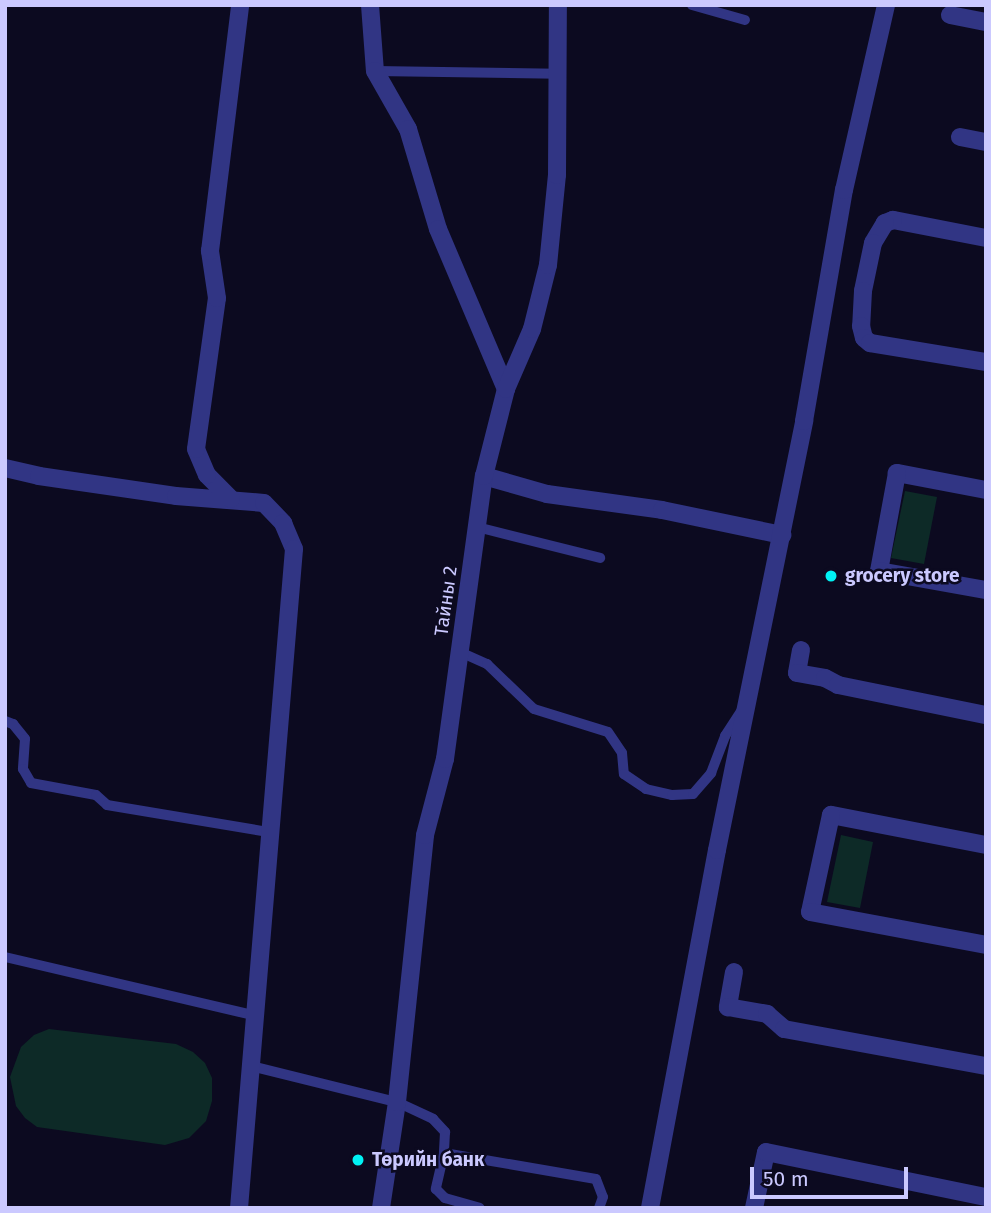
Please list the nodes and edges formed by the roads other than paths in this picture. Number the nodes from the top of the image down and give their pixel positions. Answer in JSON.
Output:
{"nodes":[{"id":1,"x":240,"y":5,"type":"edge"},
{"id":2,"x":370,"y":5,"type":"edge"},
{"id":3,"x":558,"y":5,"type":"edge"},
{"id":4,"x":692,"y":5,"type":"edge"},
{"id":5,"x":887,"y":5,"type":"edge"},
{"id":6,"x":950,"y":15,"type":"dead end"},
{"id":7,"x":745,"y":20,"type":"dead end"},
{"id":8,"x":986,"y":22,"type":"edge"},
{"id":9,"x":374,"y":71,"type":"junction"},
{"id":10,"x":557,"y":74,"type":"junction"},
{"id":11,"x":960,"y":137,"type":"dead end"},
{"id":12,"x":986,"y":142,"type":"edge"},
{"id":13,"x":986,"y":238,"type":"edge"},
{"id":14,"x":986,"y":362,"type":"edge"},
{"id":15,"x":506,"y":389,"type":"junction"},
{"id":16,"x":5,"y":468,"type":"edge"},
{"id":17,"x":484,"y":476,"type":"junction"},
{"id":18,"x":986,"y":490,"type":"edge"},
{"id":19,"x":231,"y":499,"type":"junction"},
{"id":20,"x":477,"y":527,"type":"junction"},
{"id":21,"x":782,"y":535,"type":"junction"},
{"id":22,"x":600,"y":558,"type":"dead end"},
{"id":23,"x":986,"y":590,"type":"edge"},
{"id":24,"x":801,"y":650,"type":"dead end"},
{"id":25,"x":460,"y":652,"type":"junction"},
{"id":26,"x":746,"y":706,"type":"junction"},
{"id":27,"x":986,"y":715,"type":"edge"},
{"id":28,"x":5,"y":721,"type":"edge"},
{"id":29,"x":268,"y":832,"type":"junction"},
{"id":30,"x":986,"y":845,"type":"edge"},
{"id":31,"x":986,"y":945,"type":"edge"},
{"id":32,"x":5,"y":957,"type":"edge"},
{"id":33,"x":734,"y":972,"type":"dead end"},
{"id":34,"x":253,"y":1015,"type":"junction"},
{"id":35,"x":251,"y":1066,"type":"junction"},
{"id":36,"x":986,"y":1066,"type":"edge"},
{"id":37,"x":397,"y":1102,"type":"junction"},
{"id":38,"x":444,"y":1153,"type":"junction"},
{"id":39,"x":984,"y":1198,"type":"edge"},
{"id":40,"x":239,"y":1208,"type":"edge"},
{"id":41,"x":381,"y":1208,"type":"edge"},
{"id":42,"x":480,"y":1208,"type":"edge"},
{"id":43,"x":599,"y":1208,"type":"edge"},
{"id":44,"x":650,"y":1208,"type":"edge"},
{"id":45,"x":754,"y":1208,"type":"edge"}],
"edges":[{"from":1,"to":19,"type":"street"},
{"from":2,"to":9,"type":"street"},
{"from":3,"to":10,"type":"street","name":"Тайны 2"},
{"from":4,"to":7,"type":"lane"},
{"from":5,"to":21,"type":"street"},
{"from":6,"to":8,"type":"street"},
{"from":9,"to":10,"type":"lane"},
{"from":9,"to":15,"type":"street"},
{"from":10,"to":15,"type":"street","name":"Тайны 2"},
{"from":11,"to":12,"type":"street"},
{"from":13,"to":14,"type":"street"},
{"from":15,"to":17,"type":"street","name":"Тайны 2"},
{"from":16,"to":19,"type":"street"},
{"from":17,"to":20,"type":"street","name":"Тайны 2"},
{"from":17,"to":21,"type":"street"},
{"from":18,"to":23,"type":"street"},
{"from":19,"to":29,"type":"street"},
{"from":20,"to":22,"type":"lane"},
{"from":20,"to":25,"type":"street","name":"Тайны 2"},
{"from":21,"to":26,"type":"street"},
{"from":24,"to":27,"type":"street"},
{"from":25,"to":26,"type":"lane"},
{"from":25,"to":37,"type":"street","name":"Тайны 2"},
{"from":26,"to":44,"type":"street"},
{"from":28,"to":29,"type":"lane"},
{"from":29,"to":34,"type":"street"},
{"from":30,"to":31,"type":"street"},
{"from":32,"to":34,"type":"lane"},
{"from":33,"to":36,"type":"street"},
{"from":34,"to":35,"type":"street"},
{"from":35,"to":37,"type":"lane"},
{"from":35,"to":40,"type":"street"},
{"from":37,"to":38,"type":"lane"},
{"from":37,"to":41,"type":"street","name":"Тайны 2"},
{"from":38,"to":42,"type":"lane"},
{"from":38,"to":43,"type":"lane"},
{"from":39,"to":45,"type":"street"}]}
